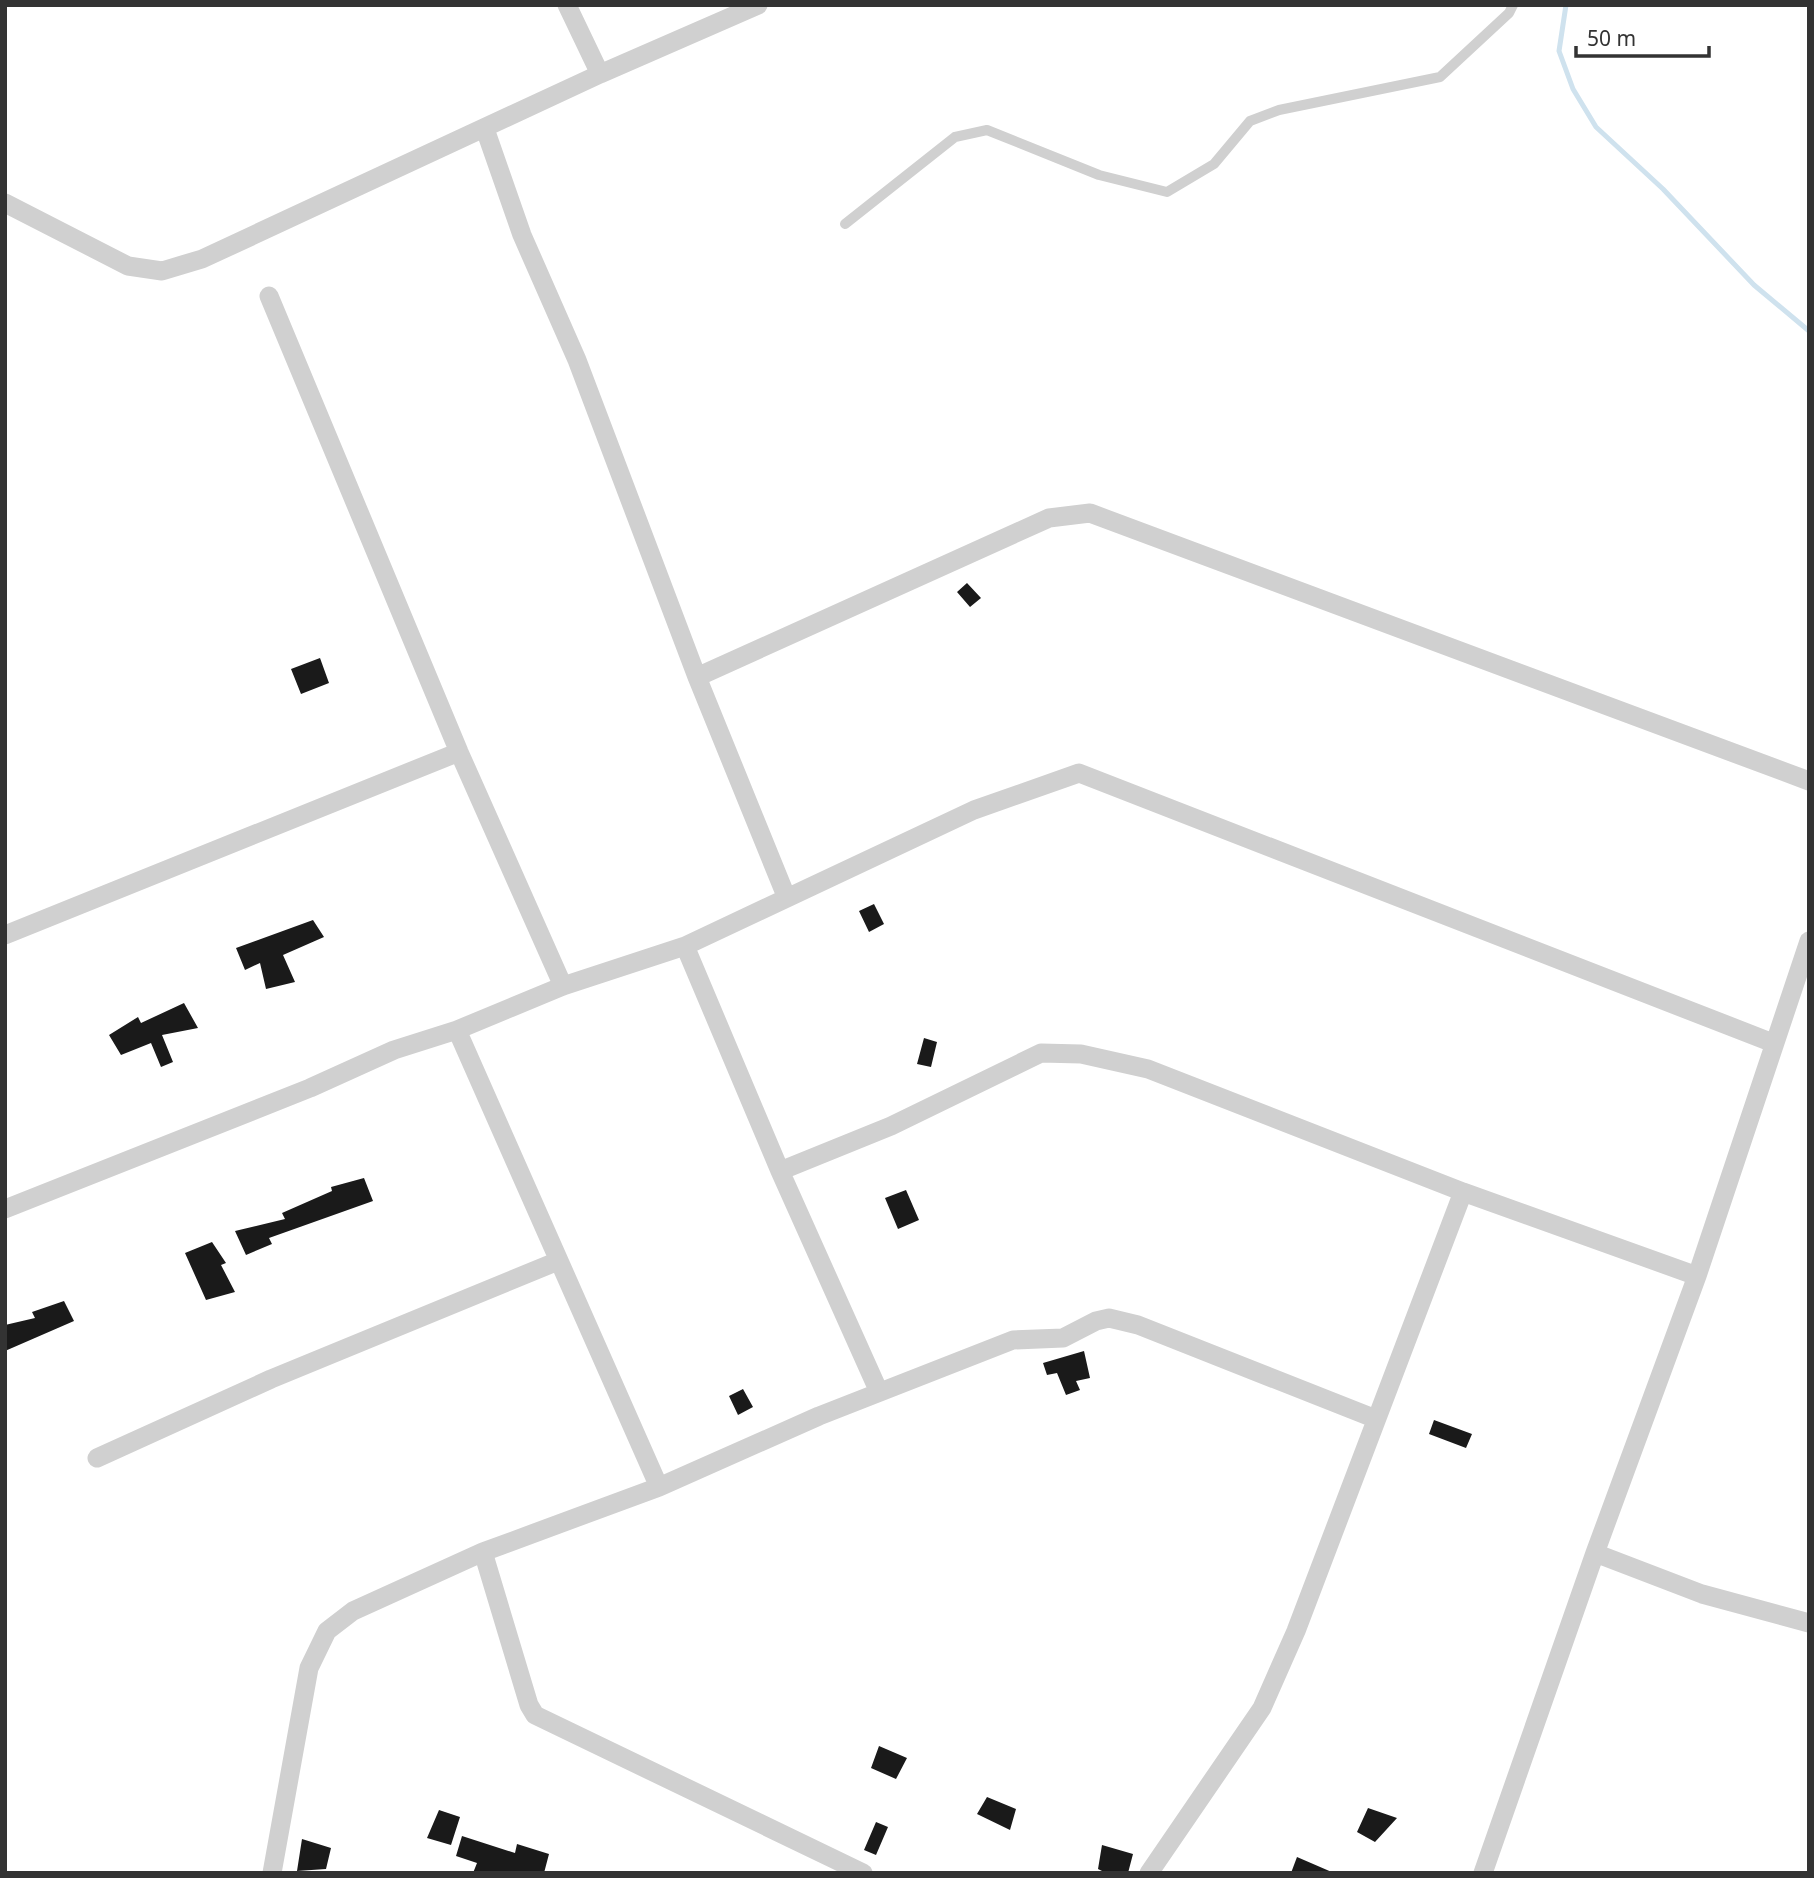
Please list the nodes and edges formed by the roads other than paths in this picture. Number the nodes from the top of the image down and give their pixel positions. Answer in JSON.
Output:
{"nodes":[{"id":1,"x":567,"y":5,"type":"edge"},
{"id":2,"x":758,"y":5,"type":"edge"},
{"id":3,"x":1513,"y":5,"type":"edge"},
{"id":4,"x":600,"y":74,"type":"junction"},
{"id":5,"x":485,"y":129,"type":"junction"},
{"id":6,"x":5,"y":203,"type":"edge"},
{"id":7,"x":845,"y":224,"type":"dead end"},
{"id":8,"x":269,"y":296,"type":"dead end"},
{"id":9,"x":697,"y":677,"type":"junction"},
{"id":10,"x":459,"y":752,"type":"junction"},
{"id":11,"x":1809,"y":781,"type":"edge"},
{"id":12,"x":786,"y":895,"type":"junction"},
{"id":13,"x":5,"y":934,"type":"edge"},
{"id":14,"x":1809,"y":941,"type":"edge"},
{"id":15,"x":685,"y":946,"type":"junction"},
{"id":16,"x":563,"y":986,"type":"junction"},
{"id":17,"x":457,"y":1030,"type":"junction"},
{"id":18,"x":1773,"y":1043,"type":"junction"},
{"id":19,"x":780,"y":1171,"type":"junction"},
{"id":20,"x":1463,"y":1192,"type":"junction"},
{"id":21,"x":5,"y":1209,"type":"edge"},
{"id":22,"x":558,"y":1261,"type":"junction"},
{"id":23,"x":1697,"y":1276,"type":"junction"},
{"id":24,"x":879,"y":1392,"type":"junction"},
{"id":25,"x":1376,"y":1419,"type":"junction"},
{"id":26,"x":97,"y":1458,"type":"dead end"},
{"id":27,"x":659,"y":1487,"type":"junction"},
{"id":28,"x":483,"y":1552,"type":"junction"},
{"id":29,"x":1595,"y":1553,"type":"junction"},
{"id":30,"x":1809,"y":1623,"type":"edge"},
{"id":31,"x":272,"y":1873,"type":"edge"},
{"id":32,"x":863,"y":1873,"type":"edge"},
{"id":33,"x":1149,"y":1873,"type":"edge"},
{"id":34,"x":1483,"y":1873,"type":"edge"}],
"edges":[{"from":1,"to":4,"type":"street"},
{"from":2,"to":4,"type":"street"},
{"from":3,"to":7,"type":"lane"},
{"from":4,"to":5,"type":"street"},
{"from":5,"to":6,"type":"street"},
{"from":5,"to":9,"type":"street"},
{"from":8,"to":10,"type":"street"},
{"from":9,"to":11,"type":"street"},
{"from":9,"to":12,"type":"street"},
{"from":10,"to":13,"type":"street"},
{"from":10,"to":16,"type":"street"},
{"from":12,"to":15,"type":"street"},
{"from":12,"to":18,"type":"street"},
{"from":14,"to":18,"type":"street"},
{"from":15,"to":16,"type":"street"},
{"from":15,"to":19,"type":"street"},
{"from":16,"to":17,"type":"street"},
{"from":17,"to":21,"type":"street"},
{"from":17,"to":22,"type":"street"},
{"from":18,"to":23,"type":"street"},
{"from":19,"to":20,"type":"street"},
{"from":19,"to":24,"type":"street"},
{"from":20,"to":23,"type":"street"},
{"from":20,"to":25,"type":"street"},
{"from":22,"to":26,"type":"street"},
{"from":22,"to":27,"type":"street"},
{"from":23,"to":29,"type":"street"},
{"from":24,"to":25,"type":"street"},
{"from":24,"to":27,"type":"street"},
{"from":25,"to":33,"type":"street"},
{"from":27,"to":28,"type":"street"},
{"from":28,"to":31,"type":"street"},
{"from":28,"to":32,"type":"street"},
{"from":29,"to":30,"type":"street"},
{"from":29,"to":34,"type":"street"}]}
